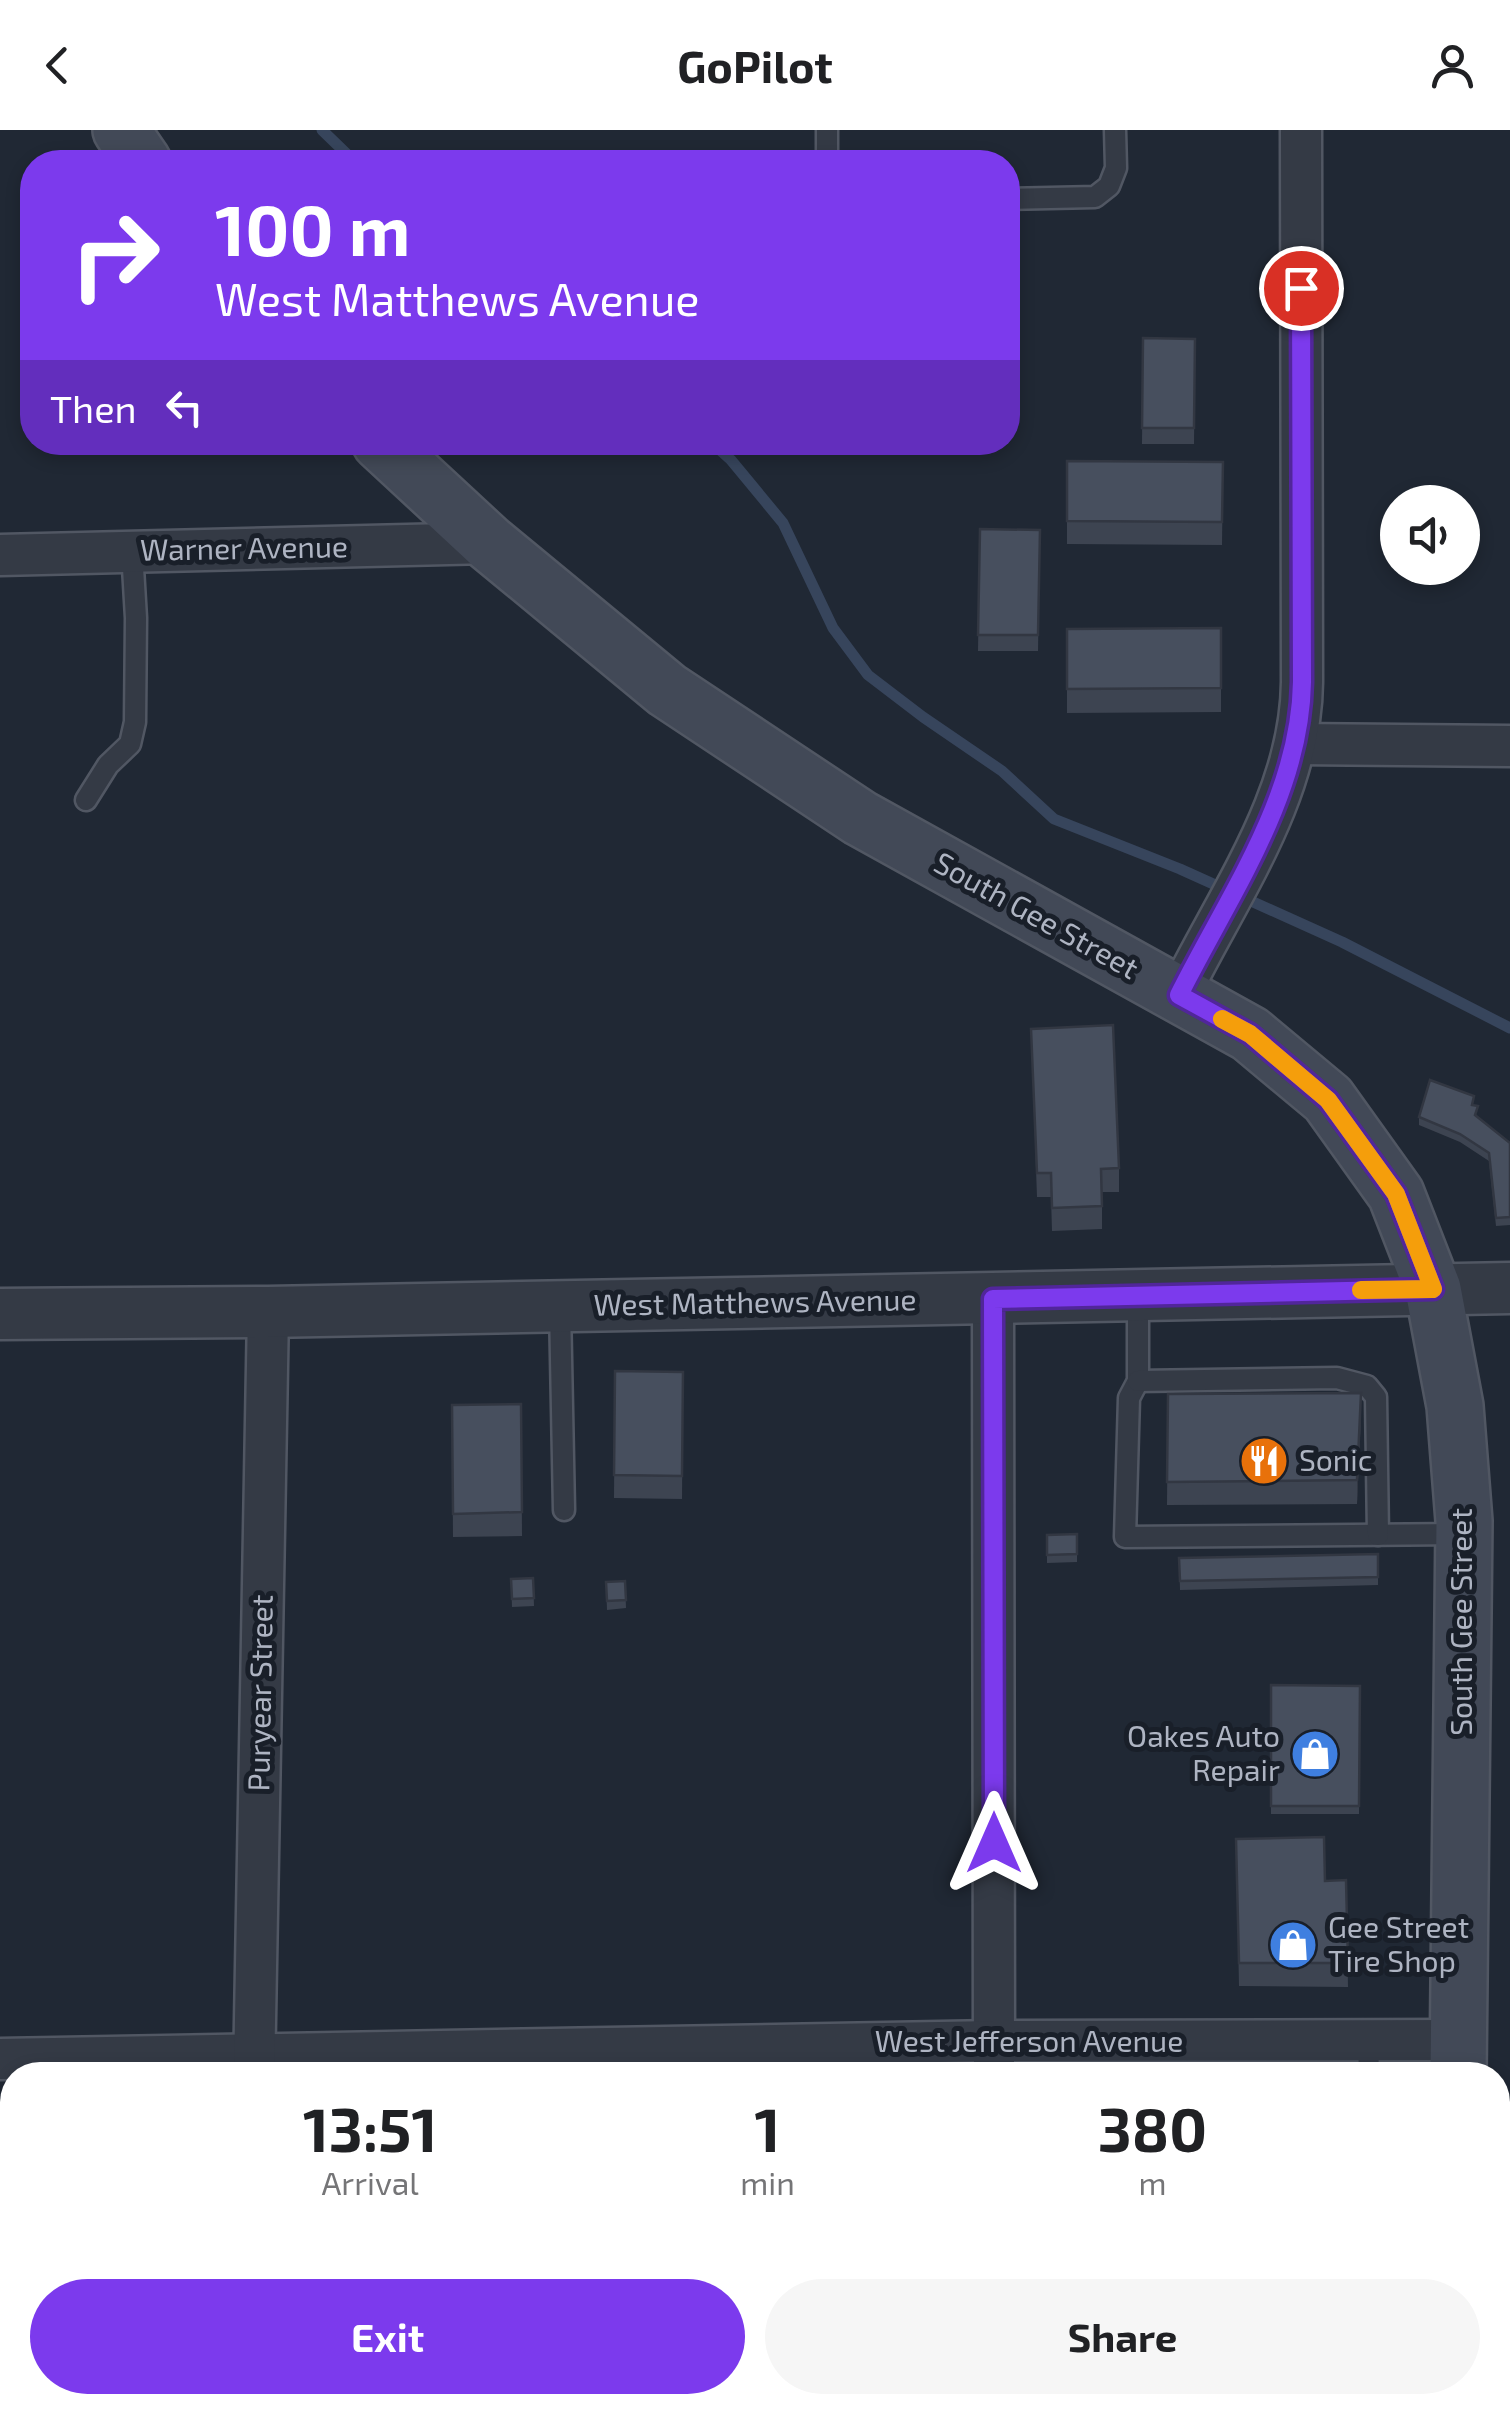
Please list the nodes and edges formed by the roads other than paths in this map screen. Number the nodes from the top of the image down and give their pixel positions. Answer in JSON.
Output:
{"nodes":[{"id":1,"x":1115,"y":130,"type":"edge"},
{"id":2,"x":1301,"y":130,"type":"edge"},
{"id":3,"x":1020,"y":199,"type":"edge"},
{"id":4,"x":394,"y":455,"type":"edge"},
{"id":5,"x":488,"y":543,"type":"junction"},
{"id":6,"x":132,"y":551,"type":"junction"},
{"id":7,"x":0,"y":554,"type":"edge"},
{"id":8,"x":1295,"y":744,"type":"junction"},
{"id":9,"x":1510,"y":746,"type":"edge"},
{"id":10,"x":86,"y":800,"type":"dead end"},
{"id":11,"x":1179,"y":995,"type":"junction"},
{"id":12,"x":1510,"y":1288,"type":"edge"},
{"id":13,"x":1433,"y":1289,"type":"junction"},
{"id":14,"x":1138,"y":1296,"type":"junction"},
{"id":15,"x":993,"y":1299,"type":"junction"},
{"id":16,"x":560,"y":1307,"type":"junction"},
{"id":17,"x":268,"y":1312,"type":"junction"},
{"id":18,"x":0,"y":1314,"type":"edge"},
{"id":19,"x":1138,"y":1381,"type":"junction"},
{"id":20,"x":564,"y":1510,"type":"dead end"},
{"id":21,"x":1464,"y":1534,"type":"junction"},
{"id":22,"x":1378,"y":1535,"type":"junction"},
{"id":23,"x":994,"y":2058,"type":"edge"},
{"id":24,"x":1368,"y":2058,"type":"edge"},
{"id":25,"x":1458,"y":2058,"type":"edge"},
{"id":26,"x":0,"y":2059,"type":"edge"},
{"id":27,"x":127,"y":2062,"type":"edge"},
{"id":28,"x":254,"y":2062,"type":"edge"},
{"id":29,"x":571,"y":2062,"type":"edge"}],
"edges":[{"from":1,"to":3,"type":"lane"},
{"from":2,"to":8,"type":"street"},
{"from":4,"to":5,"type":"main road","name":"South Gee Street"},
{"from":5,"to":6,"type":"street","name":"Warner Avenue"},
{"from":5,"to":11,"type":"main road","name":"South Gee Street"},
{"from":6,"to":7,"type":"street","name":"Warner Avenue"},
{"from":6,"to":10,"type":"lane"},
{"from":8,"to":9,"type":"street"},
{"from":8,"to":11,"type":"street"},
{"from":11,"to":13,"type":"main road","name":"South Gee Street"},
{"from":12,"to":13,"type":"street","name":"West Matthews Avenue"},
{"from":13,"to":14,"type":"street","name":"West Matthews Avenue"},
{"from":13,"to":21,"type":"main road","name":"South Gee Street"},
{"from":14,"to":15,"type":"street","name":"West Matthews Avenue"},
{"from":14,"to":19,"type":"lane"},
{"from":15,"to":16,"type":"street","name":"West Matthews Avenue"},
{"from":15,"to":23,"type":"street"},
{"from":16,"to":17,"type":"street","name":"West Matthews Avenue"},
{"from":16,"to":20,"type":"lane"},
{"from":17,"to":18,"type":"street","name":"West Matthews Avenue"},
{"from":17,"to":28,"type":"street","name":"Puryear Street"},
{"from":19,"to":22,"type":"lane"},
{"from":19,"to":22,"type":"lane"},
{"from":21,"to":22,"type":"lane"},
{"from":21,"to":25,"type":"main road","name":"South Gee Street"},
{"from":23,"to":24,"type":"street","name":"West Jefferson Avenue"},
{"from":23,"to":29,"type":"street","name":"West Jefferson Avenue"},
{"from":24,"to":25,"type":"street","name":"West Jefferson Avenue"},
{"from":26,"to":27,"type":"street","name":"West Jefferson Avenue"}]}
